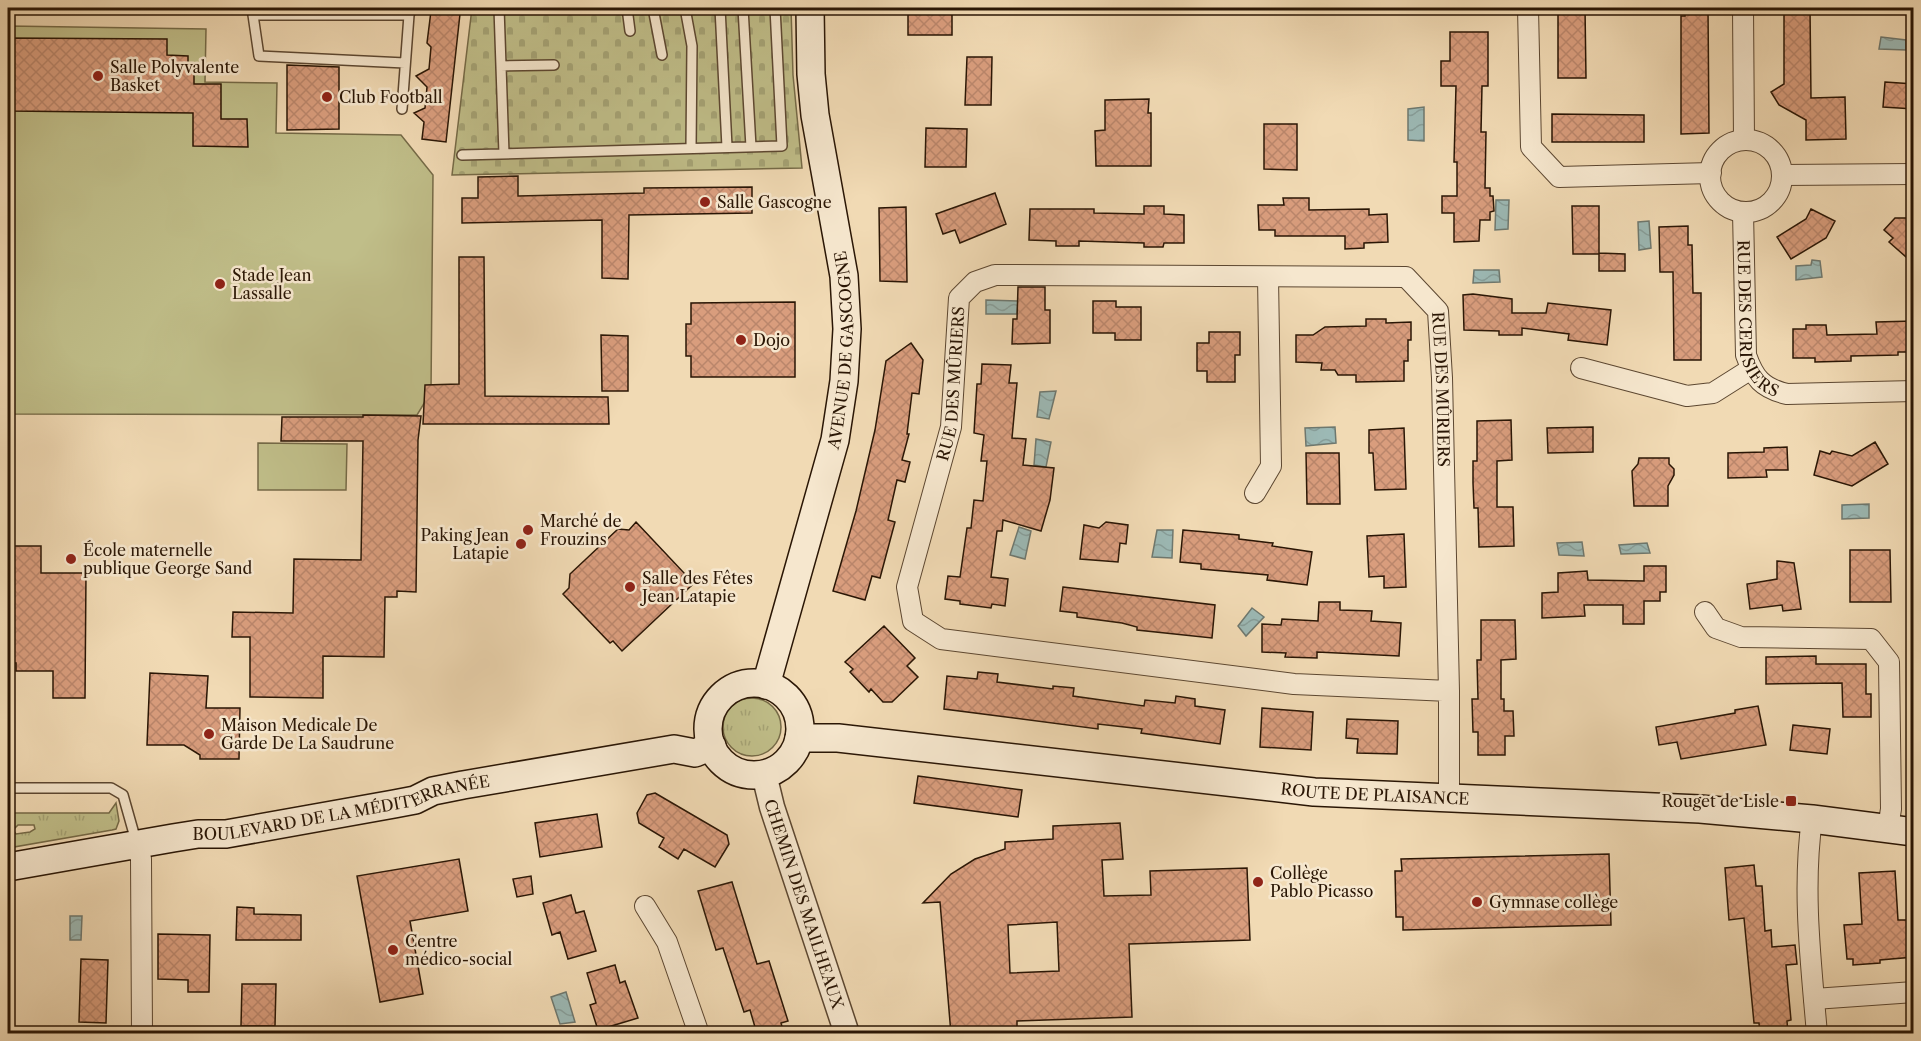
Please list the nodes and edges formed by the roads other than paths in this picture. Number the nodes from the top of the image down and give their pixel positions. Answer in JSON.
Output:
{"nodes":[{"id":1,"x":499,"y":8,"type":"edge"},
{"id":2,"x":627,"y":8,"type":"edge"},
{"id":3,"x":653,"y":8,"type":"edge"},
{"id":4,"x":685,"y":8,"type":"edge"},
{"id":5,"x":720,"y":8,"type":"edge"},
{"id":6,"x":742,"y":8,"type":"edge"},
{"id":7,"x":775,"y":8,"type":"edge"},
{"id":8,"x":810,"y":8,"type":"edge"},
{"id":9,"x":1528,"y":8,"type":"edge"},
{"id":10,"x":1743,"y":8,"type":"edge"},
{"id":11,"x":411,"y":11,"type":"edge"},
{"id":12,"x":630,"y":31,"type":"dead end"},
{"id":13,"x":662,"y":55,"type":"dead end"},
{"id":14,"x":405,"y":63,"type":"junction"},
{"id":15,"x":554,"y":65,"type":"dead end"},
{"id":16,"x":501,"y":66,"type":"junction"},
{"id":17,"x":402,"y":109,"type":"dead end"},
{"id":18,"x":1744,"y":140,"type":"junction"},
{"id":19,"x":727,"y":147,"type":"junction"},
{"id":20,"x":752,"y":147,"type":"junction"},
{"id":21,"x":691,"y":148,"type":"junction"},
{"id":22,"x":504,"y":154,"type":"junction"},
{"id":23,"x":462,"y":155,"type":"dead end"},
{"id":24,"x":1711,"y":173,"type":"junction"},
{"id":25,"x":1914,"y":174,"type":"edge"},
{"id":26,"x":1782,"y":175,"type":"junction"},
{"id":27,"x":1743,"y":212,"type":"junction"},
{"id":28,"x":1268,"y":277,"type":"junction"},
{"id":29,"x":1581,"y":368,"type":"dead end"},
{"id":30,"x":1751,"y":369,"type":"junction"},
{"id":31,"x":1914,"y":391,"type":"edge"},
{"id":32,"x":1255,"y":493,"type":"dead end"},
{"id":33,"x":1705,"y":612,"type":"dead end"},
{"id":34,"x":766,"y":685,"type":"junction"},
{"id":35,"x":1449,"y":692,"type":"junction"},
{"id":36,"x":798,"y":725,"type":"junction"},
{"id":37,"x":710,"y":736,"type":"junction"},
{"id":38,"x":764,"y":774,"type":"junction"},
{"id":39,"x":8,"y":789,"type":"edge"},
{"id":40,"x":1449,"y":799,"type":"junction"},
{"id":41,"x":1812,"y":819,"type":"junction"},
{"id":42,"x":1900,"y":830,"type":"edge"},
{"id":43,"x":137,"y":843,"type":"junction"},
{"id":44,"x":8,"y":867,"type":"edge"},
{"id":45,"x":645,"y":906,"type":"dead end"},
{"id":46,"x":1914,"y":992,"type":"edge"},
{"id":47,"x":1814,"y":999,"type":"junction"},
{"id":48,"x":142,"y":1034,"type":"edge"},
{"id":49,"x":699,"y":1034,"type":"edge"},
{"id":50,"x":847,"y":1034,"type":"edge"},
{"id":51,"x":1817,"y":1034,"type":"edge"}],
"edges":[{"from":1,"to":16,"type":"lane"},
{"from":2,"to":12,"type":"lane"},
{"from":3,"to":13,"type":"lane"},
{"from":4,"to":21,"type":"lane"},
{"from":5,"to":19,"type":"lane"},
{"from":6,"to":20,"type":"lane"},
{"from":7,"to":20,"type":"lane"},
{"from":8,"to":34,"type":"main road","name":"AVENUE DE GASCOGNE"},
{"from":9,"to":24,"type":"street"},
{"from":10,"to":18,"type":"street"},
{"from":11,"to":14,"type":"lane"},
{"from":11,"to":14,"type":"lane"},
{"from":14,"to":17,"type":"lane"},
{"from":15,"to":16,"type":"lane"},
{"from":16,"to":22,"type":"lane"},
{"from":18,"to":24,"type":"street"},
{"from":18,"to":26,"type":"street"},
{"from":19,"to":20,"type":"lane"},
{"from":19,"to":21,"type":"lane"},
{"from":21,"to":22,"type":"lane"},
{"from":22,"to":23,"type":"lane"},
{"from":24,"to":27,"type":"street"},
{"from":25,"to":26,"type":"street"},
{"from":26,"to":27,"type":"street"},
{"from":27,"to":30,"type":"street","name":"RUE DES CERISIERS"},
{"from":28,"to":32,"type":"street"},
{"from":28,"to":35,"type":"street","name":"RUE DES MÛRIERS"},
{"from":28,"to":35,"type":"street","name":"RUE DES MÛRIERS"},
{"from":29,"to":30,"type":"street"},
{"from":30,"to":31,"type":"street","name":"RUE DES CERISIERS"},
{"from":33,"to":42,"type":"street"},
{"from":34,"to":36,"type":"main road"},
{"from":34,"to":37,"type":"main road"},
{"from":35,"to":40,"type":"street","name":"RUE DES MÛRIERS"},
{"from":36,"to":38,"type":"main road"},
{"from":36,"to":40,"type":"main road","name":"ROUTE DE PLAISANCE"},
{"from":37,"to":38,"type":"main road"},
{"from":37,"to":43,"type":"main road","name":"BOULEVARD DE LA MÉDITERRANÉE"},
{"from":38,"to":50,"type":"street","name":"CHEMIN DES MAILHEAUX"},
{"from":39,"to":43,"type":"lane"},
{"from":40,"to":41,"type":"main road","name":"ROUTE DE PLAISANCE"},
{"from":41,"to":42,"type":"main road","name":"ROUTE DE PLAISANCE"},
{"from":41,"to":47,"type":"street"},
{"from":43,"to":44,"type":"main road","name":"BOULEVARD DE LA MÉDITERRANÉE"},
{"from":43,"to":48,"type":"street"},
{"from":45,"to":49,"type":"street"},
{"from":46,"to":47,"type":"street"},
{"from":47,"to":51,"type":"street"}]}
